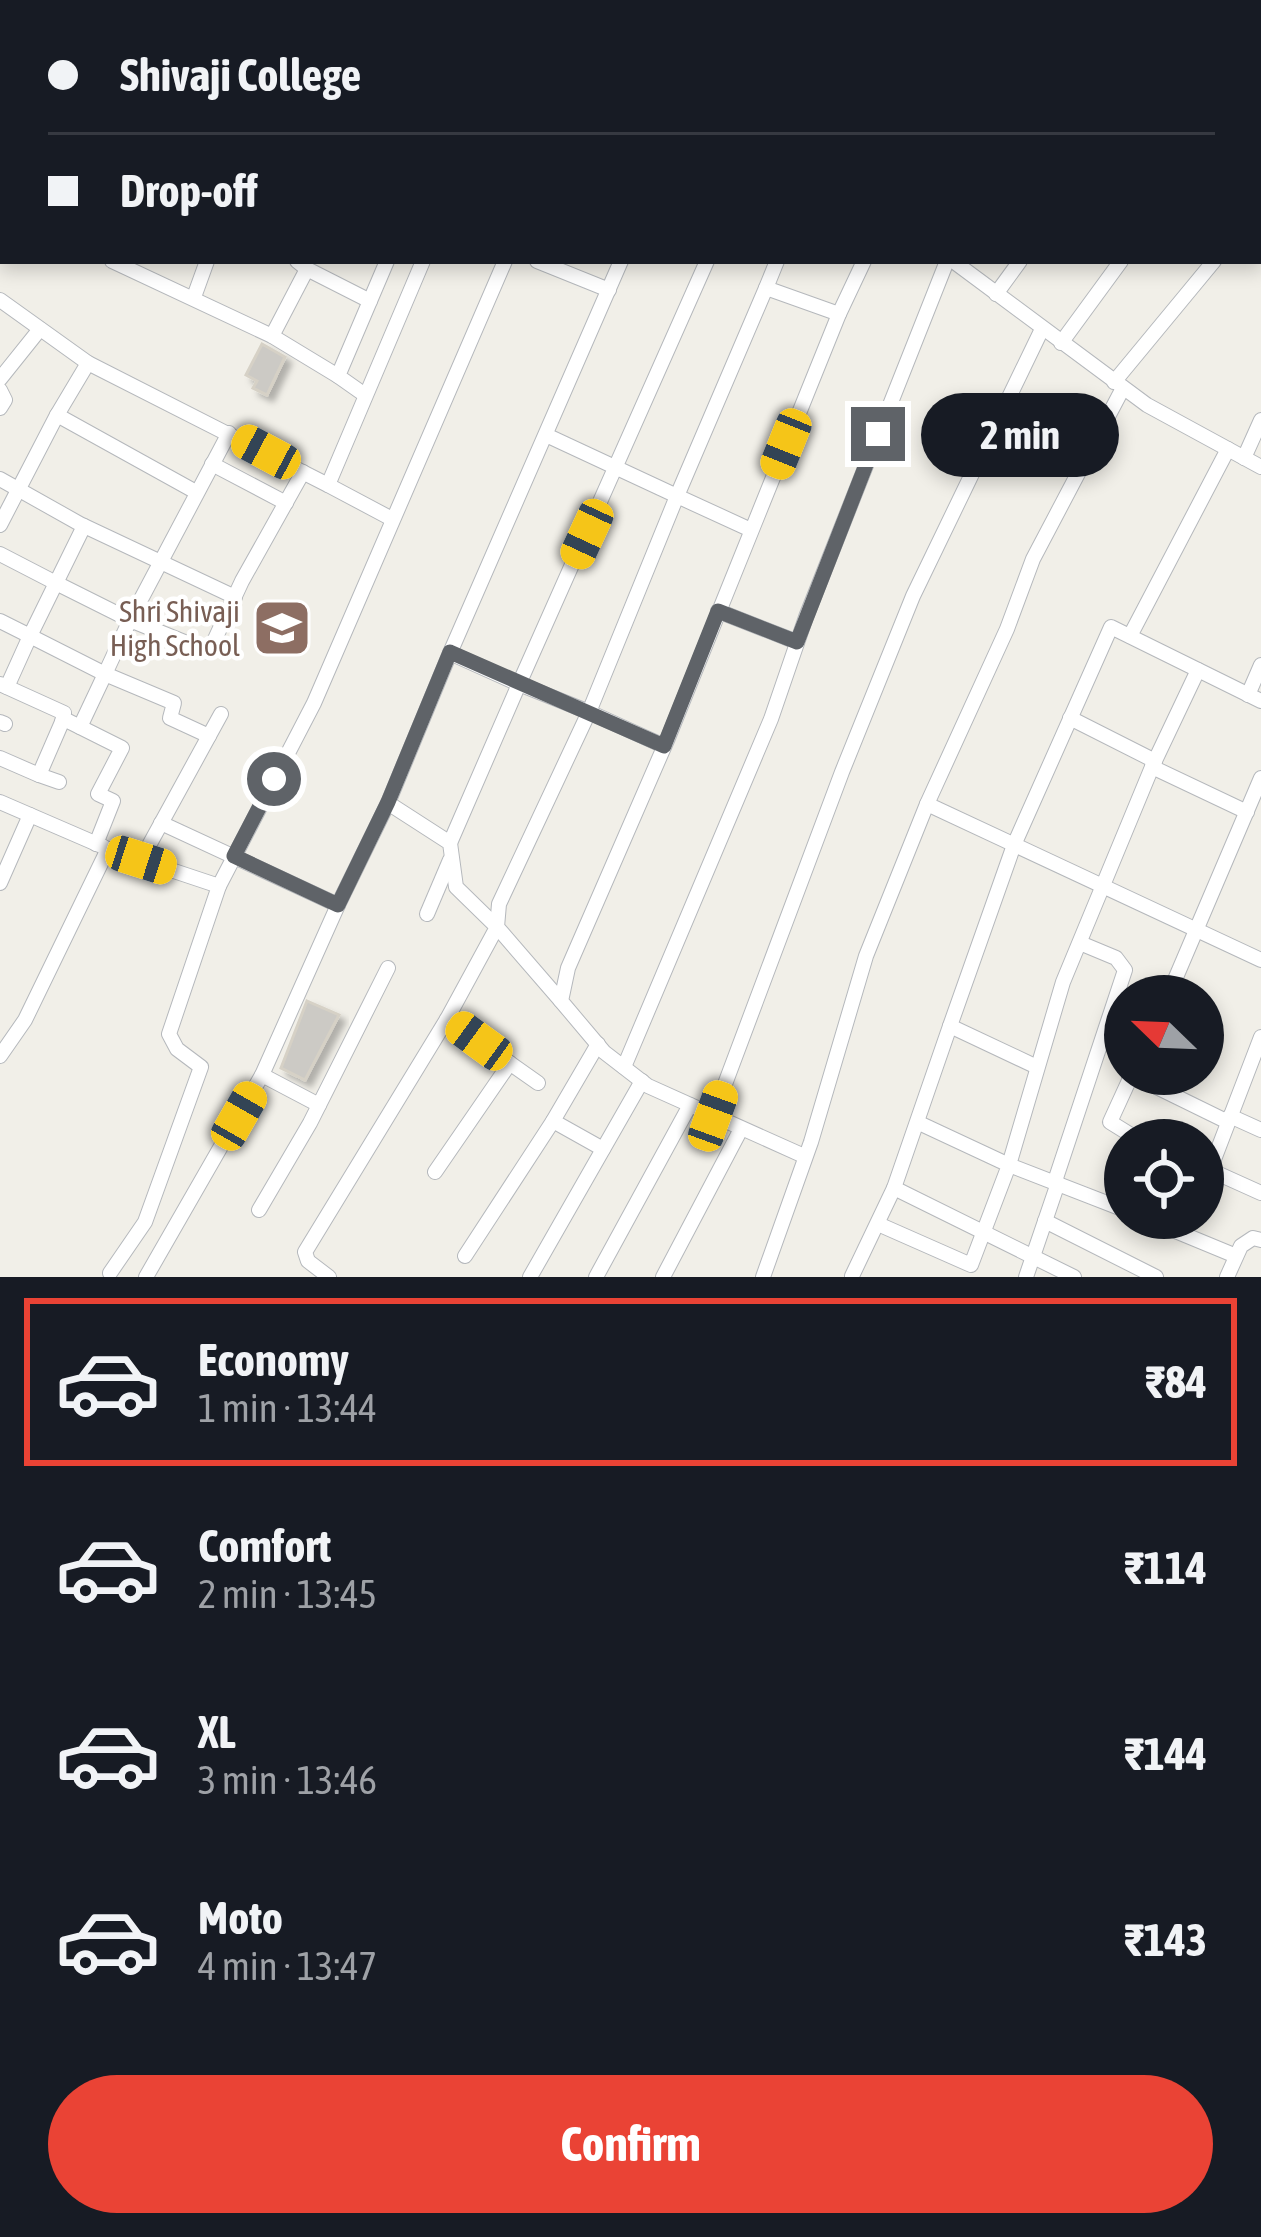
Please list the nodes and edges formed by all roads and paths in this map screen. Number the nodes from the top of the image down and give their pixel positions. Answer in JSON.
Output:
{"nodes":[{"id":1,"x":206,"y":264,"type":"edge"},
{"id":2,"x":386,"y":264,"type":"edge"},
{"id":3,"x":422,"y":264,"type":"edge"},
{"id":4,"x":504,"y":264,"type":"edge"},
{"id":5,"x":544,"y":264,"type":"edge"},
{"id":6,"x":620,"y":264,"type":"edge"},
{"id":7,"x":706,"y":264,"type":"edge"},
{"id":8,"x":776,"y":264,"type":"edge"},
{"id":9,"x":863,"y":264,"type":"edge"},
{"id":10,"x":949,"y":264,"type":"edge"},
{"id":11,"x":1018,"y":264,"type":"edge"},
{"id":12,"x":1119,"y":264,"type":"edge"},
{"id":13,"x":1212,"y":264,"type":"edge"},
{"id":14,"x":302,"y":265,"type":"edge"},
{"id":15,"x":144,"y":268,"type":"edge"},
{"id":16,"x":975,"y":268,"type":"edge"},
{"id":17,"x":766,"y":288,"type":"junction"},
{"id":18,"x":609,"y":290,"type":"junction"},
{"id":19,"x":996,"y":294,"type":"junction"},
{"id":20,"x":194,"y":297,"type":"junction"},
{"id":21,"x":0,"y":300,"type":"edge"},
{"id":22,"x":370,"y":301,"type":"junction"},
{"id":23,"x":838,"y":314,"type":"junction"},
{"id":24,"x":40,"y":328,"type":"junction"},
{"id":25,"x":1042,"y":329,"type":"junction"},
{"id":26,"x":272,"y":336,"type":"junction"},
{"id":27,"x":1061,"y":343,"type":"junction"},
{"id":28,"x":88,"y":363,"type":"junction"},
{"id":29,"x":338,"y":376,"type":"junction"},
{"id":30,"x":0,"y":379,"type":"edge"},
{"id":31,"x":1118,"y":385,"type":"junction"},
{"id":32,"x":0,"y":389,"type":"edge"},
{"id":33,"x":364,"y":395,"type":"junction"},
{"id":34,"x":0,"y":409,"type":"edge"},
{"id":35,"x":57,"y":415,"type":"junction"},
{"id":36,"x":1261,"y":420,"type":"edge"},
{"id":37,"x":229,"y":433,"type":"junction"},
{"id":38,"x":546,"y":435,"type":"junction"},
{"id":39,"x":1228,"y":449,"type":"junction"},
{"id":40,"x":1244,"y":458,"type":"junction"},
{"id":41,"x":212,"y":464,"type":"junction"},
{"id":42,"x":1261,"y":467,"type":"edge"},
{"id":43,"x":618,"y":468,"type":"junction"},
{"id":44,"x":303,"y":472,"type":"junction"},
{"id":45,"x":0,"y":478,"type":"edge"},
{"id":46,"x":328,"y":485,"type":"junction"},
{"id":47,"x":19,"y":492,"type":"junction"},
{"id":48,"x":196,"y":492,"type":"junction"},
{"id":49,"x":676,"y":496,"type":"junction"},
{"id":50,"x":286,"y":503,"type":"junction"},
{"id":51,"x":392,"y":519,"type":"junction"},
{"id":52,"x":0,"y":525,"type":"edge"},
{"id":53,"x":84,"y":526,"type":"junction"},
{"id":54,"x":751,"y":530,"type":"junction"},
{"id":55,"x":0,"y":554,"type":"edge"},
{"id":56,"x":158,"y":562,"type":"junction"},
{"id":57,"x":56,"y":583,"type":"junction"},
{"id":58,"x":235,"y":597,"type":"junction"},
{"id":59,"x":718,"y":611,"type":"junction"},
{"id":60,"x":130,"y":620,"type":"junction"},
{"id":61,"x":0,"y":621,"type":"edge"},
{"id":62,"x":30,"y":636,"type":"junction"},
{"id":63,"x":1130,"y":636,"type":"junction"},
{"id":64,"x":797,"y":642,"type":"junction"},
{"id":65,"x":450,"y":652,"type":"junction"},
{"id":66,"x":1261,"y":665,"type":"edge"},
{"id":67,"x":1198,"y":670,"type":"junction"},
{"id":68,"x":105,"y":674,"type":"junction"},
{"id":69,"x":519,"y":684,"type":"junction"},
{"id":70,"x":3,"y":685,"type":"edge"},
{"id":71,"x":1255,"y":698,"type":"edge"},
{"id":72,"x":589,"y":712,"type":"junction"},
{"id":73,"x":221,"y":714,"type":"dead end"},
{"id":74,"x":1070,"y":718,"type":"junction"},
{"id":75,"x":62,"y":722,"type":"junction"},
{"id":76,"x":80,"y":727,"type":"junction"},
{"id":77,"x":208,"y":736,"type":"junction"},
{"id":78,"x":664,"y":746,"type":"junction"},
{"id":79,"x":0,"y":758,"type":"edge"},
{"id":80,"x":1154,"y":764,"type":"junction"},
{"id":81,"x":39,"y":775,"type":"junction"},
{"id":82,"x":1261,"y":778,"type":"edge"},
{"id":83,"x":59,"y":782,"type":"dead end"},
{"id":84,"x":0,"y":802,"type":"edge"},
{"id":85,"x":388,"y":802,"type":"junction"},
{"id":86,"x":927,"y":804,"type":"junction"},
{"id":87,"x":1247,"y":812,"type":"junction"},
{"id":88,"x":30,"y":815,"type":"junction"},
{"id":89,"x":161,"y":823,"type":"junction"},
{"id":90,"x":1014,"y":845,"type":"junction"},
{"id":91,"x":102,"y":846,"type":"junction"},
{"id":92,"x":451,"y":849,"type":"junction"},
{"id":93,"x":234,"y":856,"type":"junction"},
{"id":94,"x":141,"y":860,"type":"junction"},
{"id":95,"x":1,"y":884,"type":"edge"},
{"id":96,"x":219,"y":886,"type":"junction"},
{"id":97,"x":1105,"y":888,"type":"junction"},
{"id":98,"x":0,"y":901,"type":"edge"},
{"id":99,"x":338,"y":905,"type":"junction"},
{"id":100,"x":427,"y":914,"type":"dead end"},
{"id":101,"x":497,"y":927,"type":"junction"},
{"id":102,"x":1198,"y":931,"type":"junction"},
{"id":103,"x":1081,"y":943,"type":"junction"},
{"id":104,"x":1261,"y":960,"type":"edge"},
{"id":105,"x":388,"y":968,"type":"dead end"},
{"id":106,"x":1178,"y":975,"type":"edge"},
{"id":107,"x":561,"y":1000,"type":"junction"},
{"id":108,"x":447,"y":1018,"type":"junction"},
{"id":109,"x":950,"y":1026,"type":"junction"},
{"id":110,"x":1261,"y":1037,"type":"edge"},
{"id":111,"x":598,"y":1044,"type":"junction"},
{"id":112,"x":2,"y":1048,"type":"edge"},
{"id":113,"x":510,"y":1063,"type":"junction"},
{"id":114,"x":623,"y":1067,"type":"junction"},
{"id":115,"x":1037,"y":1067,"type":"junction"},
{"id":116,"x":262,"y":1075,"type":"junction"},
{"id":117,"x":642,"y":1081,"type":"junction"},
{"id":118,"x":538,"y":1082,"type":"dead end"},
{"id":119,"x":1177,"y":1095,"type":"edge"},
{"id":120,"x":320,"y":1105,"type":"junction"},
{"id":121,"x":690,"y":1105,"type":"junction"},
{"id":122,"x":713,"y":1116,"type":"junction"},
{"id":123,"x":1229,"y":1119,"type":"junction"},
{"id":124,"x":554,"y":1121,"type":"junction"},
{"id":125,"x":920,"y":1123,"type":"junction"},
{"id":126,"x":741,"y":1129,"type":"junction"},
{"id":127,"x":1261,"y":1130,"type":"edge"},
{"id":128,"x":1224,"y":1132,"type":"edge"},
{"id":129,"x":602,"y":1149,"type":"junction"},
{"id":130,"x":804,"y":1156,"type":"junction"},
{"id":131,"x":1009,"y":1165,"type":"junction"},
{"id":132,"x":435,"y":1172,"type":"dead end"},
{"id":133,"x":1224,"y":1176,"type":"edge"},
{"id":134,"x":1056,"y":1182,"type":"junction"},
{"id":135,"x":894,"y":1188,"type":"junction"},
{"id":136,"x":1261,"y":1193,"type":"edge"},
{"id":137,"x":1104,"y":1201,"type":"edge"},
{"id":138,"x":260,"y":1210,"type":"dead end"},
{"id":139,"x":1045,"y":1221,"type":"junction"},
{"id":140,"x":878,"y":1224,"type":"junction"},
{"id":141,"x":984,"y":1230,"type":"junction"},
{"id":142,"x":1195,"y":1239,"type":"edge"},
{"id":143,"x":1261,"y":1240,"type":"edge"},
{"id":144,"x":465,"y":1256,"type":"dead end"},
{"id":145,"x":1033,"y":1256,"type":"junction"},
{"id":146,"x":1236,"y":1256,"type":"junction"},
{"id":147,"x":969,"y":1271,"type":"edge"},
{"id":148,"x":108,"y":1275,"type":"edge"},
{"id":149,"x":142,"y":1277,"type":"edge"},
{"id":150,"x":329,"y":1277,"type":"edge"},
{"id":151,"x":530,"y":1277,"type":"edge"},
{"id":152,"x":596,"y":1277,"type":"edge"},
{"id":153,"x":663,"y":1277,"type":"edge"},
{"id":154,"x":763,"y":1277,"type":"edge"},
{"id":155,"x":853,"y":1277,"type":"edge"},
{"id":156,"x":1026,"y":1277,"type":"edge"},
{"id":157,"x":1074,"y":1277,"type":"edge"},
{"id":158,"x":1156,"y":1277,"type":"edge"},
{"id":159,"x":1227,"y":1277,"type":"edge"}],
"edges":[{"from":1,"to":20,"type":"street"},
{"from":2,"to":22,"type":"street"},
{"from":3,"to":33,"type":"street"},
{"from":4,"to":51,"type":"street"},
{"from":5,"to":18,"type":"street"},
{"from":6,"to":18,"type":"street"},
{"from":7,"to":43,"type":"street"},
{"from":8,"to":17,"type":"street"},
{"from":9,"to":23,"type":"street"},
{"from":10,"to":64,"type":"street"},
{"from":11,"to":19,"type":"street"},
{"from":12,"to":27,"type":"street"},
{"from":13,"to":31,"type":"street"},
{"from":14,"to":22,"type":"street"},
{"from":14,"to":26,"type":"street"},
{"from":15,"to":20,"type":"street"},
{"from":16,"to":19,"type":"street"},
{"from":17,"to":23,"type":"street"},
{"from":17,"to":49,"type":"street"},
{"from":18,"to":38,"type":"street"},
{"from":19,"to":25,"type":"street"},
{"from":20,"to":26,"type":"street"},
{"from":21,"to":24,"type":"street"},
{"from":22,"to":29,"type":"street"},
{"from":23,"to":54,"type":"street"},
{"from":24,"to":28,"type":"street"},
{"from":24,"to":30,"type":"street"},
{"from":25,"to":27,"type":"street"},
{"from":25,"to":122,"type":"street"},
{"from":26,"to":29,"type":"street"},
{"from":27,"to":31,"type":"street"},
{"from":28,"to":35,"type":"street"},
{"from":28,"to":37,"type":"street"},
{"from":29,"to":33,"type":"street"},
{"from":31,"to":39,"type":"street"},
{"from":31,"to":86,"type":"street"},
{"from":32,"to":34,"type":"street"},
{"from":33,"to":46,"type":"street"},
{"from":35,"to":47,"type":"street"},
{"from":35,"to":48,"type":"street"},
{"from":36,"to":40,"type":"street"},
{"from":37,"to":41,"type":"street"},
{"from":37,"to":44,"type":"street"},
{"from":38,"to":43,"type":"street"},
{"from":38,"to":65,"type":"street"},
{"from":39,"to":40,"type":"street"},
{"from":39,"to":63,"type":"street"},
{"from":40,"to":42,"type":"street"},
{"from":41,"to":48,"type":"street"},
{"from":41,"to":50,"type":"street"},
{"from":43,"to":49,"type":"street"},
{"from":43,"to":69,"type":"street"},
{"from":44,"to":46,"type":"street"},
{"from":44,"to":50,"type":"street"},
{"from":45,"to":47,"type":"street"},
{"from":46,"to":51,"type":"street"},
{"from":47,"to":52,"type":"street"},
{"from":47,"to":53,"type":"street"},
{"from":48,"to":56,"type":"street"},
{"from":49,"to":54,"type":"street"},
{"from":49,"to":72,"type":"street"},
{"from":50,"to":58,"type":"street"},
{"from":51,"to":93,"type":"street"},
{"from":53,"to":56,"type":"street"},
{"from":53,"to":57,"type":"street"},
{"from":54,"to":59,"type":"street"},
{"from":55,"to":57,"type":"street"},
{"from":56,"to":58,"type":"street"},
{"from":56,"to":60,"type":"street"},
{"from":57,"to":60,"type":"street"},
{"from":57,"to":62,"type":"street"},
{"from":58,"to":60,"type":"street"},
{"from":59,"to":64,"type":"street"},
{"from":59,"to":78,"type":"street"},
{"from":60,"to":68,"type":"street"},
{"from":61,"to":62,"type":"street"},
{"from":62,"to":68,"type":"street"},
{"from":62,"to":70,"type":"street"},
{"from":63,"to":67,"type":"street"},
{"from":63,"to":74,"type":"street"},
{"from":64,"to":114,"type":"street"},
{"from":65,"to":69,"type":"street"},
{"from":65,"to":85,"type":"street"},
{"from":66,"to":71,"type":"street"},
{"from":67,"to":71,"type":"street"},
{"from":67,"to":80,"type":"street"},
{"from":68,"to":76,"type":"street"},
{"from":68,"to":77,"type":"street"},
{"from":69,"to":72,"type":"street"},
{"from":69,"to":92,"type":"street"},
{"from":70,"to":75,"type":"street"},
{"from":72,"to":78,"type":"street"},
{"from":72,"to":101,"type":"street"},
{"from":73,"to":77,"type":"street"},
{"from":74,"to":80,"type":"street"},
{"from":74,"to":90,"type":"street"},
{"from":75,"to":76,"type":"street"},
{"from":75,"to":81,"type":"street"},
{"from":76,"to":91,"type":"street"},
{"from":77,"to":89,"type":"street"},
{"from":78,"to":107,"type":"street"},
{"from":79,"to":81,"type":"street"},
{"from":80,"to":87,"type":"street"},
{"from":80,"to":97,"type":"street"},
{"from":81,"to":83,"type":"street"},
{"from":82,"to":87,"type":"street"},
{"from":84,"to":88,"type":"street"},
{"from":85,"to":92,"type":"street"},
{"from":85,"to":99,"type":"street"},
{"from":86,"to":90,"type":"street"},
{"from":86,"to":130,"type":"street"},
{"from":87,"to":102,"type":"street"},
{"from":88,"to":91,"type":"street"},
{"from":88,"to":95,"type":"street"},
{"from":89,"to":93,"type":"street"},
{"from":89,"to":94,"type":"street"},
{"from":90,"to":97,"type":"street"},
{"from":90,"to":109,"type":"street"},
{"from":91,"to":94,"type":"street"},
{"from":91,"to":112,"type":"street"},
{"from":92,"to":100,"type":"street"},
{"from":92,"to":101,"type":"street"},
{"from":93,"to":96,"type":"street"},
{"from":93,"to":99,"type":"street"},
{"from":94,"to":96,"type":"street"},
{"from":95,"to":98,"type":"street"},
{"from":96,"to":148,"type":"street"},
{"from":97,"to":102,"type":"street"},
{"from":97,"to":103,"type":"street"},
{"from":99,"to":116,"type":"street"},
{"from":101,"to":107,"type":"street"},
{"from":101,"to":108,"type":"street"},
{"from":102,"to":104,"type":"street"},
{"from":102,"to":106,"type":"street"},
{"from":103,"to":115,"type":"street"},
{"from":103,"to":134,"type":"street"},
{"from":105,"to":120,"type":"street"},
{"from":107,"to":111,"type":"street"},
{"from":108,"to":113,"type":"street"},
{"from":108,"to":150,"type":"street"},
{"from":109,"to":115,"type":"street"},
{"from":109,"to":125,"type":"street"},
{"from":110,"to":123,"type":"street"},
{"from":111,"to":114,"type":"street"},
{"from":111,"to":124,"type":"street"},
{"from":113,"to":118,"type":"street"},
{"from":113,"to":132,"type":"street"},
{"from":114,"to":117,"type":"street"},
{"from":115,"to":131,"type":"street"},
{"from":116,"to":120,"type":"street"},
{"from":116,"to":149,"type":"street"},
{"from":117,"to":121,"type":"street"},
{"from":117,"to":129,"type":"street"},
{"from":119,"to":123,"type":"street"},
{"from":120,"to":138,"type":"street"},
{"from":121,"to":122,"type":"street"},
{"from":121,"to":152,"type":"street"},
{"from":122,"to":126,"type":"street"},
{"from":123,"to":127,"type":"street"},
{"from":123,"to":128,"type":"street"},
{"from":124,"to":129,"type":"street"},
{"from":124,"to":144,"type":"street"},
{"from":125,"to":131,"type":"street"},
{"from":125,"to":135,"type":"street"},
{"from":126,"to":130,"type":"street"},
{"from":126,"to":153,"type":"street"},
{"from":129,"to":151,"type":"street"},
{"from":130,"to":154,"type":"street"},
{"from":131,"to":134,"type":"street"},
{"from":131,"to":141,"type":"street"},
{"from":133,"to":136,"type":"street"},
{"from":134,"to":137,"type":"street"},
{"from":134,"to":139,"type":"street"},
{"from":135,"to":140,"type":"street"},
{"from":135,"to":141,"type":"street"},
{"from":139,"to":145,"type":"street"},
{"from":139,"to":158,"type":"street"},
{"from":140,"to":147,"type":"street"},
{"from":140,"to":155,"type":"street"},
{"from":141,"to":145,"type":"street"},
{"from":141,"to":147,"type":"street"},
{"from":142,"to":146,"type":"street"},
{"from":143,"to":146,"type":"street"},
{"from":145,"to":156,"type":"street"},
{"from":145,"to":157,"type":"street"},
{"from":146,"to":159,"type":"street"},
{"from":148,"to":149,"type":"street"}]}
